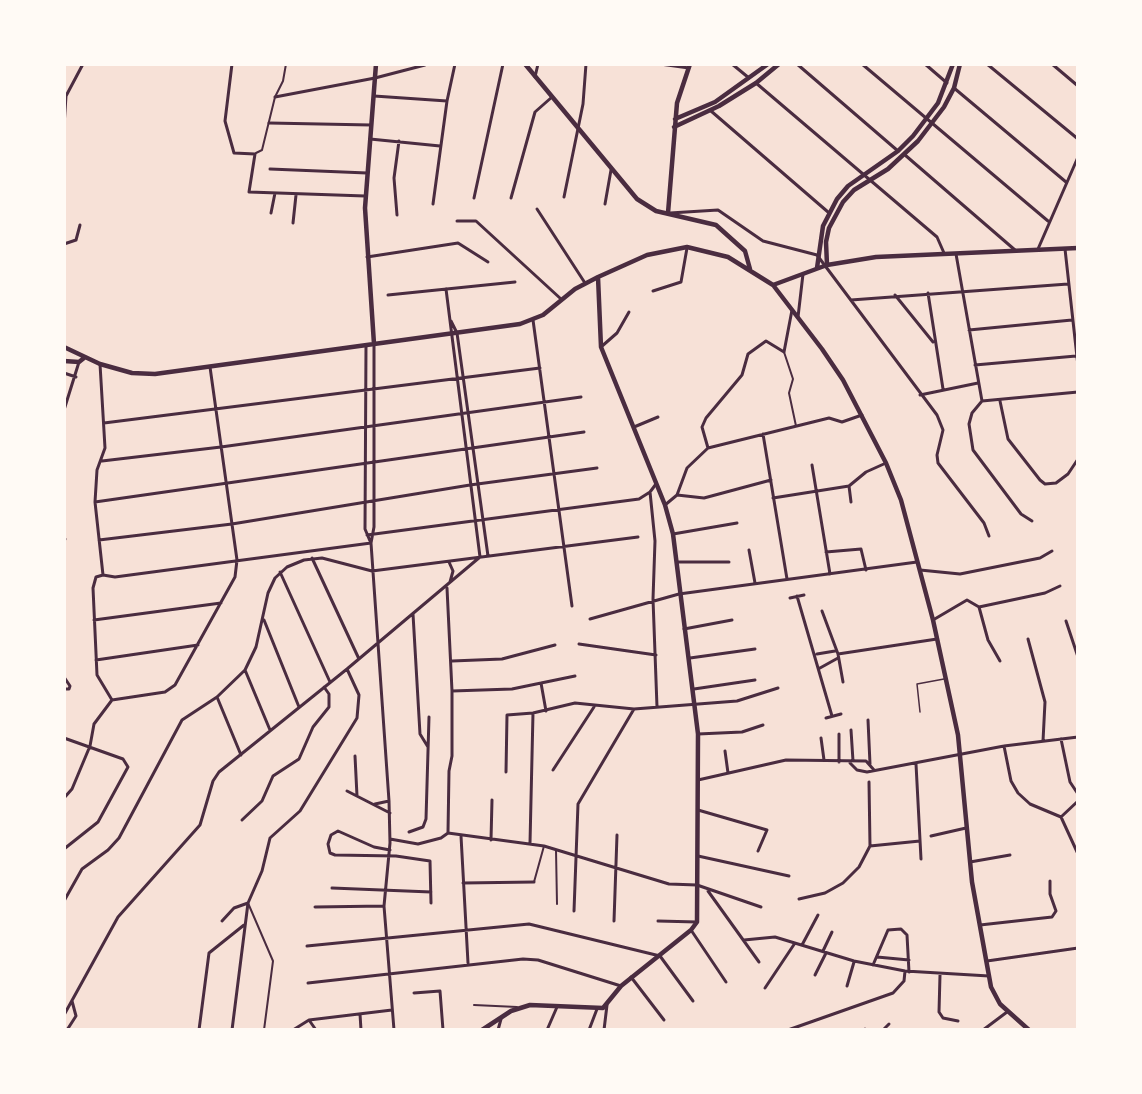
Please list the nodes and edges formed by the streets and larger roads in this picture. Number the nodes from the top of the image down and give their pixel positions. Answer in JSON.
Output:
{"nodes":[{"id":1,"x":84,"y":64,"type":"edge"},
{"id":2,"x":232,"y":64,"type":"edge"},
{"id":3,"x":286,"y":64,"type":"edge"},
{"id":4,"x":376,"y":64,"type":"edge"},
{"id":5,"x":455,"y":64,"type":"edge"},
{"id":6,"x":503,"y":64,"type":"edge"},
{"id":7,"x":525,"y":64,"type":"edge"},
{"id":8,"x":538,"y":64,"type":"edge"},
{"id":9,"x":586,"y":64,"type":"edge"},
{"id":10,"x":660,"y":64,"type":"edge"},
{"id":11,"x":732,"y":64,"type":"edge"},
{"id":12,"x":768,"y":64,"type":"edge"},
{"id":13,"x":778,"y":64,"type":"edge"},
{"id":14,"x":797,"y":64,"type":"edge"},
{"id":15,"x":861,"y":64,"type":"edge"},
{"id":16,"x":925,"y":64,"type":"edge"},
{"id":17,"x":953,"y":64,"type":"edge"},
{"id":18,"x":960,"y":64,"type":"edge"},
{"id":19,"x":987,"y":64,"type":"edge"},
{"id":20,"x":1052,"y":64,"type":"edge"},
{"id":21,"x":425,"y":65,"type":"edge"},
{"id":22,"x":690,"y":66,"type":"edge"},
{"id":23,"x":535,"y":77,"type":"junction"},
{"id":24,"x":375,"y":78,"type":"junction"},
{"id":25,"x":750,"y":79,"type":"junction"},
{"id":26,"x":756,"y":83,"type":"junction"},
{"id":27,"x":947,"y":83,"type":"junction"},
{"id":28,"x":1077,"y":86,"type":"edge"},
{"id":29,"x":954,"y":88,"type":"junction"},
{"id":30,"x":374,"y":96,"type":"junction"},
{"id":31,"x":275,"y":97,"type":"junction"},
{"id":32,"x":552,"y":97,"type":"junction"},
{"id":33,"x":447,"y":101,"type":"junction"},
{"id":34,"x":711,"y":111,"type":"junction"},
{"id":35,"x":675,"y":119,"type":"junction"},
{"id":36,"x":927,"y":120,"type":"junction"},
{"id":37,"x":269,"y":123,"type":"junction"},
{"id":38,"x":932,"y":124,"type":"junction"},
{"id":39,"x":371,"y":125,"type":"junction"},
{"id":40,"x":64,"y":126,"type":"edge"},
{"id":41,"x":576,"y":126,"type":"junction"},
{"id":42,"x":674,"y":127,"type":"junction"},
{"id":43,"x":370,"y":139,"type":"junction"},
{"id":44,"x":1077,"y":139,"type":"edge"},
{"id":45,"x":399,"y":141,"type":"junction"},
{"id":46,"x":440,"y":146,"type":"junction"},
{"id":47,"x":898,"y":151,"type":"junction"},
{"id":48,"x":255,"y":154,"type":"junction"},
{"id":49,"x":905,"y":155,"type":"junction"},
{"id":50,"x":1077,"y":157,"type":"edge"},
{"id":51,"x":270,"y":169,"type":"dead end"},
{"id":52,"x":611,"y":170,"type":"junction"},
{"id":53,"x":367,"y":173,"type":"junction"},
{"id":54,"x":865,"y":174,"type":"junction"},
{"id":55,"x":871,"y":178,"type":"junction"},
{"id":56,"x":1066,"y":182,"type":"junction"},
{"id":57,"x":275,"y":193,"type":"junction"},
{"id":58,"x":296,"y":194,"type":"junction"},
{"id":59,"x":365,"y":196,"type":"junction"},
{"id":60,"x":564,"y":197,"type":"dead end"},
{"id":61,"x":474,"y":198,"type":"dead end"},
{"id":62,"x":511,"y":198,"type":"dead end"},
{"id":63,"x":433,"y":204,"type":"dead end"},
{"id":64,"x":605,"y":204,"type":"dead end"},
{"id":65,"x":537,"y":208,"type":"dead end"},
{"id":66,"x":828,"y":212,"type":"junction"},
{"id":67,"x":271,"y":213,"type":"dead end"},
{"id":68,"x":668,"y":213,"type":"junction"},
{"id":69,"x":397,"y":215,"type":"dead end"},
{"id":70,"x":457,"y":221,"type":"dead end"},
{"id":71,"x":1048,"y":221,"type":"junction"},
{"id":72,"x":293,"y":223,"type":"dead end"},
{"id":73,"x":80,"y":225,"type":"dead end"},
{"id":74,"x":64,"y":244,"type":"edge"},
{"id":75,"x":687,"y":247,"type":"junction"},
{"id":76,"x":1077,"y":248,"type":"edge"},
{"id":77,"x":1065,"y":249,"type":"junction"},
{"id":78,"x":1038,"y":250,"type":"junction"},
{"id":79,"x":1017,"y":251,"type":"junction"},
{"id":80,"x":956,"y":254,"type":"junction"},
{"id":81,"x":817,"y":255,"type":"junction"},
{"id":82,"x":945,"y":255,"type":"junction"},
{"id":83,"x":366,"y":257,"type":"junction"},
{"id":84,"x":488,"y":262,"type":"dead end"},
{"id":85,"x":827,"y":266,"type":"junction"},
{"id":86,"x":817,"y":268,"type":"junction"},
{"id":87,"x":750,"y":269,"type":"junction"},
{"id":88,"x":803,"y":274,"type":"junction"},
{"id":89,"x":598,"y":277,"type":"junction"},
{"id":90,"x":515,"y":282,"type":"dead end"},
{"id":91,"x":585,"y":283,"type":"junction"},
{"id":92,"x":1068,"y":284,"type":"junction"},
{"id":93,"x":772,"y":285,"type":"junction"},
{"id":94,"x":446,"y":289,"type":"junction"},
{"id":95,"x":653,"y":291,"type":"dead end"},
{"id":96,"x":928,"y":293,"type":"junction"},
{"id":97,"x":962,"y":293,"type":"junction"},
{"id":98,"x":388,"y":295,"type":"dead end"},
{"id":99,"x":895,"y":295,"type":"junction"},
{"id":100,"x":563,"y":300,"type":"junction"},
{"id":101,"x":851,"y":300,"type":"junction"},
{"id":102,"x":792,"y":309,"type":"junction"},
{"id":103,"x":629,"y":312,"type":"dead end"},
{"id":104,"x":798,"y":317,"type":"junction"},
{"id":105,"x":450,"y":319,"type":"junction"},
{"id":106,"x":533,"y":320,"type":"junction"},
{"id":107,"x":1072,"y":320,"type":"junction"},
{"id":108,"x":969,"y":330,"type":"junction"},
{"id":109,"x":371,"y":333,"type":"junction"},
{"id":110,"x":457,"y":333,"type":"junction"},
{"id":111,"x":450,"y":334,"type":"junction"},
{"id":112,"x":934,"y":343,"type":"junction"},
{"id":113,"x":366,"y":344,"type":"junction"},
{"id":114,"x":374,"y":344,"type":"junction"},
{"id":115,"x":64,"y":346,"type":"edge"},
{"id":116,"x":601,"y":347,"type":"junction"},
{"id":117,"x":784,"y":352,"type":"junction"},
{"id":118,"x":1076,"y":356,"type":"edge"},
{"id":119,"x":84,"y":358,"type":"junction"},
{"id":120,"x":64,"y":361,"type":"edge"},
{"id":121,"x":79,"y":362,"type":"junction"},
{"id":122,"x":100,"y":364,"type":"junction"},
{"id":123,"x":975,"y":365,"type":"junction"},
{"id":124,"x":1077,"y":366,"type":"edge"},
{"id":125,"x":210,"y":367,"type":"junction"},
{"id":126,"x":540,"y":368,"type":"junction"},
{"id":127,"x":64,"y":373,"type":"edge"},
{"id":128,"x":76,"y":377,"type":"junction"},
{"id":129,"x":463,"y":378,"type":"junction"},
{"id":130,"x":456,"y":379,"type":"junction"},
{"id":131,"x":978,"y":382,"type":"junction"},
{"id":132,"x":374,"y":388,"type":"junction"},
{"id":133,"x":366,"y":389,"type":"junction"},
{"id":134,"x":942,"y":389,"type":"junction"},
{"id":135,"x":1077,"y":392,"type":"edge"},
{"id":136,"x":920,"y":395,"type":"junction"},
{"id":137,"x":581,"y":397,"type":"dead end"},
{"id":138,"x":982,"y":401,"type":"junction"},
{"id":139,"x":1000,"y":401,"type":"junction"},
{"id":140,"x":544,"y":404,"type":"junction"},
{"id":141,"x":215,"y":409,"type":"junction"},
{"id":142,"x":64,"y":410,"type":"edge"},
{"id":143,"x":468,"y":414,"type":"junction"},
{"id":144,"x":460,"y":415,"type":"junction"},
{"id":145,"x":862,"y":416,"type":"junction"},
{"id":146,"x":658,"y":417,"type":"dead end"},
{"id":147,"x":104,"y":423,"type":"junction"},
{"id":148,"x":374,"y":426,"type":"junction"},
{"id":149,"x":796,"y":426,"type":"junction"},
{"id":150,"x":366,"y":427,"type":"junction"},
{"id":151,"x":634,"y":427,"type":"junction"},
{"id":152,"x":584,"y":432,"type":"dead end"},
{"id":153,"x":763,"y":434,"type":"junction"},
{"id":154,"x":549,"y":438,"type":"junction"},
{"id":155,"x":221,"y":447,"type":"junction"},
{"id":156,"x":473,"y":448,"type":"junction"},
{"id":157,"x":708,"y":448,"type":"junction"},
{"id":158,"x":465,"y":449,"type":"junction"},
{"id":159,"x":1077,"y":459,"type":"edge"},
{"id":160,"x":102,"y":460,"type":"junction"},
{"id":161,"x":374,"y":463,"type":"junction"},
{"id":162,"x":886,"y":463,"type":"junction"},
{"id":163,"x":365,"y":464,"type":"junction"},
{"id":164,"x":812,"y":465,"type":"dead end"},
{"id":165,"x":597,"y":468,"type":"dead end"},
{"id":166,"x":553,"y":474,"type":"junction"},
{"id":167,"x":771,"y":480,"type":"junction"},
{"id":168,"x":478,"y":484,"type":"junction"},
{"id":169,"x":656,"y":484,"type":"junction"},
{"id":170,"x":226,"y":485,"type":"junction"},
{"id":171,"x":470,"y":485,"type":"junction"},
{"id":172,"x":849,"y":486,"type":"junction"},
{"id":173,"x":817,"y":490,"type":"junction"},
{"id":174,"x":650,"y":492,"type":"junction"},
{"id":175,"x":677,"y":495,"type":"junction"},
{"id":176,"x":774,"y":498,"type":"junction"},
{"id":177,"x":374,"y":500,"type":"junction"},
{"id":178,"x":95,"y":502,"type":"junction"},
{"id":179,"x":365,"y":502,"type":"junction"},
{"id":180,"x":851,"y":502,"type":"dead end"},
{"id":181,"x":665,"y":505,"type":"junction"},
{"id":182,"x":558,"y":509,"type":"junction"},
{"id":183,"x":483,"y":519,"type":"junction"},
{"id":184,"x":475,"y":520,"type":"junction"},
{"id":185,"x":1032,"y":521,"type":"dead end"},
{"id":186,"x":737,"y":523,"type":"dead end"},
{"id":187,"x":232,"y":524,"type":"junction"},
{"id":188,"x":373,"y":534,"type":"junction"},
{"id":189,"x":673,"y":534,"type":"junction"},
{"id":190,"x":367,"y":535,"type":"junction"},
{"id":191,"x":989,"y":536,"type":"dead end"},
{"id":192,"x":638,"y":537,"type":"dead end"},
{"id":193,"x":99,"y":540,"type":"junction"},
{"id":194,"x":371,"y":543,"type":"junction"},
{"id":195,"x":563,"y":547,"type":"junction"},
{"id":196,"x":749,"y":550,"type":"dead end"},
{"id":197,"x":1052,"y":551,"type":"dead end"},
{"id":198,"x":826,"y":552,"type":"junction"},
{"id":199,"x":489,"y":556,"type":"junction"},
{"id":200,"x":480,"y":557,"type":"junction"},
{"id":201,"x":312,"y":558,"type":"junction"},
{"id":202,"x":237,"y":560,"type":"junction"},
{"id":203,"x":448,"y":562,"type":"junction"},
{"id":204,"x":676,"y":562,"type":"junction"},
{"id":205,"x":729,"y":562,"type":"dead end"},
{"id":206,"x":917,"y":562,"type":"junction"},
{"id":207,"x":866,"y":570,"type":"junction"},
{"id":208,"x":920,"y":570,"type":"junction"},
{"id":209,"x":372,"y":571,"type":"junction"},
{"id":210,"x":280,"y":572,"type":"junction"},
{"id":211,"x":830,"y":574,"type":"junction"},
{"id":212,"x":103,"y":575,"type":"junction"},
{"id":213,"x":786,"y":579,"type":"junction"},
{"id":214,"x":754,"y":583,"type":"junction"},
{"id":215,"x":1060,"y":586,"type":"dead end"},
{"id":216,"x":447,"y":587,"type":"junction"},
{"id":217,"x":679,"y":594,"type":"junction"},
{"id":218,"x":804,"y":595,"type":"dead end"},
{"id":219,"x":797,"y":596,"type":"junction"},
{"id":220,"x":790,"y":598,"type":"dead end"},
{"id":221,"x":653,"y":599,"type":"junction"},
{"id":222,"x":221,"y":603,"type":"junction"},
{"id":223,"x":572,"y":606,"type":"dead end"},
{"id":224,"x":979,"y":607,"type":"junction"},
{"id":225,"x":822,"y":611,"type":"dead end"},
{"id":226,"x":413,"y":614,"type":"junction"},
{"id":227,"x":263,"y":618,"type":"junction"},
{"id":228,"x":590,"y":619,"type":"dead end"},
{"id":229,"x":94,"y":620,"type":"junction"},
{"id":230,"x":732,"y":620,"type":"dead end"},
{"id":231,"x":933,"y":620,"type":"junction"},
{"id":232,"x":1066,"y":621,"type":"dead end"},
{"id":233,"x":684,"y":629,"type":"junction"},
{"id":234,"x":936,"y":639,"type":"junction"},
{"id":235,"x":1028,"y":639,"type":"dead end"},
{"id":236,"x":379,"y":642,"type":"junction"},
{"id":237,"x":579,"y":644,"type":"dead end"},
{"id":238,"x":198,"y":645,"type":"junction"},
{"id":239,"x":555,"y":645,"type":"dead end"},
{"id":240,"x":755,"y":649,"type":"dead end"},
{"id":241,"x":816,"y":654,"type":"junction"},
{"id":242,"x":837,"y":654,"type":"junction"},
{"id":243,"x":656,"y":655,"type":"junction"},
{"id":244,"x":1077,"y":657,"type":"edge"},
{"id":245,"x":690,"y":658,"type":"junction"},
{"id":246,"x":358,"y":659,"type":"junction"},
{"id":247,"x":96,"y":660,"type":"junction"},
{"id":248,"x":1000,"y":661,"type":"dead end"},
{"id":249,"x":452,"y":662,"type":"junction"},
{"id":250,"x":820,"y":668,"type":"junction"},
{"id":251,"x":245,"y":669,"type":"junction"},
{"id":252,"x":347,"y":669,"type":"junction"},
{"id":253,"x":575,"y":676,"type":"dead end"},
{"id":254,"x":64,"y":677,"type":"edge"},
{"id":255,"x":755,"y":680,"type":"dead end"},
{"id":256,"x":330,"y":682,"type":"junction"},
{"id":257,"x":843,"y":682,"type":"dead end"},
{"id":258,"x":541,"y":683,"type":"junction"},
{"id":259,"x":324,"y":687,"type":"junction"},
{"id":260,"x":778,"y":688,"type":"dead end"},
{"id":261,"x":64,"y":689,"type":"edge"},
{"id":262,"x":694,"y":689,"type":"junction"},
{"id":263,"x":452,"y":691,"type":"junction"},
{"id":264,"x":217,"y":697,"type":"junction"},
{"id":265,"x":112,"y":700,"type":"junction"},
{"id":266,"x":696,"y":704,"type":"junction"},
{"id":267,"x":299,"y":707,"type":"junction"},
{"id":268,"x":594,"y":707,"type":"junction"},
{"id":269,"x":657,"y":707,"type":"junction"},
{"id":270,"x":634,"y":709,"type":"junction"},
{"id":271,"x":546,"y":711,"type":"junction"},
{"id":272,"x":533,"y":713,"type":"junction"},
{"id":273,"x":841,"y":714,"type":"dead end"},
{"id":274,"x":832,"y":716,"type":"junction"},
{"id":275,"x":429,"y":717,"type":"dead end"},
{"id":276,"x":826,"y":718,"type":"dead end"},
{"id":277,"x":868,"y":720,"type":"dead end"},
{"id":278,"x":763,"y":726,"type":"dead end"},
{"id":279,"x":270,"y":730,"type":"junction"},
{"id":280,"x":851,"y":730,"type":"dead end"},
{"id":281,"x":698,"y":734,"type":"junction"},
{"id":282,"x":838,"y":734,"type":"dead end"},
{"id":283,"x":1077,"y":737,"type":"edge"},
{"id":284,"x":64,"y":738,"type":"edge"},
{"id":285,"x":821,"y":738,"type":"dead end"},
{"id":286,"x":1061,"y":739,"type":"junction"},
{"id":287,"x":1043,"y":741,"type":"junction"},
{"id":288,"x":90,"y":746,"type":"junction"},
{"id":289,"x":428,"y":747,"type":"junction"},
{"id":290,"x":1004,"y":747,"type":"junction"},
{"id":291,"x":725,"y":751,"type":"dead end"},
{"id":292,"x":962,"y":754,"type":"junction"},
{"id":293,"x":241,"y":755,"type":"junction"},
{"id":294,"x":355,"y":756,"type":"dead end"},
{"id":295,"x":824,"y":760,"type":"junction"},
{"id":296,"x":839,"y":762,"type":"junction"},
{"id":297,"x":851,"y":762,"type":"junction"},
{"id":298,"x":870,"y":764,"type":"junction"},
{"id":299,"x":916,"y":764,"type":"junction"},
{"id":300,"x":553,"y":770,"type":"dead end"},
{"id":301,"x":874,"y":770,"type":"junction"},
{"id":302,"x":506,"y":772,"type":"dead end"},
{"id":303,"x":728,"y":773,"type":"junction"},
{"id":304,"x":698,"y":780,"type":"junction"},
{"id":305,"x":869,"y":782,"type":"dead end"},
{"id":306,"x":347,"y":792,"type":"dead end"},
{"id":307,"x":1077,"y":794,"type":"edge"},
{"id":308,"x":357,"y":796,"type":"junction"},
{"id":309,"x":64,"y":798,"type":"edge"},
{"id":310,"x":492,"y":800,"type":"dead end"},
{"id":311,"x":389,"y":801,"type":"junction"},
{"id":312,"x":1077,"y":801,"type":"edge"},
{"id":313,"x":373,"y":805,"type":"junction"},
{"id":314,"x":698,"y":810,"type":"junction"},
{"id":315,"x":390,"y":813,"type":"junction"},
{"id":316,"x":1061,"y":817,"type":"junction"},
{"id":317,"x":242,"y":820,"type":"dead end"},
{"id":318,"x":966,"y":828,"type":"junction"},
{"id":319,"x":409,"y":832,"type":"dead end"},
{"id":320,"x":449,"y":833,"type":"junction"},
{"id":321,"x":617,"y":835,"type":"dead end"},
{"id":322,"x":461,"y":836,"type":"junction"},
{"id":323,"x":931,"y":836,"type":"dead end"},
{"id":324,"x":390,"y":839,"type":"junction"},
{"id":325,"x":491,"y":840,"type":"junction"},
{"id":326,"x":920,"y":841,"type":"junction"},
{"id":327,"x":530,"y":843,"type":"junction"},
{"id":328,"x":544,"y":846,"type":"junction"},
{"id":329,"x":870,"y":846,"type":"junction"},
{"id":330,"x":64,"y":849,"type":"edge"},
{"id":331,"x":556,"y":849,"type":"junction"},
{"id":332,"x":390,"y":850,"type":"junction"},
{"id":333,"x":758,"y":851,"type":"dead end"},
{"id":334,"x":576,"y":854,"type":"junction"},
{"id":335,"x":1077,"y":854,"type":"edge"},
{"id":336,"x":389,"y":855,"type":"junction"},
{"id":337,"x":1010,"y":855,"type":"dead end"},
{"id":338,"x":697,"y":856,"type":"junction"},
{"id":339,"x":921,"y":859,"type":"dead end"},
{"id":340,"x":970,"y":862,"type":"junction"},
{"id":341,"x":616,"y":867,"type":"junction"},
{"id":342,"x":789,"y":876,"type":"dead end"},
{"id":343,"x":1050,"y":881,"type":"dead end"},
{"id":344,"x":534,"y":882,"type":"joint"},
{"id":345,"x":463,"y":883,"type":"junction"},
{"id":346,"x":697,"y":885,"type":"junction"},
{"id":347,"x":332,"y":888,"type":"dead end"},
{"id":348,"x":385,"y":888,"type":"junction"},
{"id":349,"x":708,"y":891,"type":"junction"},
{"id":350,"x":431,"y":892,"type":"junction"},
{"id":351,"x":799,"y":899,"type":"dead end"},
{"id":352,"x":64,"y":901,"type":"edge"},
{"id":353,"x":248,"y":903,"type":"junction"},
{"id":354,"x":431,"y":903,"type":"dead end"},
{"id":355,"x":557,"y":904,"type":"dead end"},
{"id":356,"x":384,"y":906,"type":"junction"},
{"id":357,"x":315,"y":907,"type":"dead end"},
{"id":358,"x":761,"y":907,"type":"dead end"},
{"id":359,"x":574,"y":911,"type":"dead end"},
{"id":360,"x":818,"y":915,"type":"dead end"},
{"id":361,"x":222,"y":921,"type":"dead end"},
{"id":362,"x":614,"y":921,"type":"dead end"},
{"id":363,"x":658,"y":921,"type":"dead end"},
{"id":364,"x":697,"y":922,"type":"junction"},
{"id":365,"x":244,"y":925,"type":"junction"},
{"id":366,"x":980,"y":925,"type":"junction"},
{"id":367,"x":691,"y":930,"type":"junction"},
{"id":368,"x":465,"y":931,"type":"junction"},
{"id":369,"x":832,"y":932,"type":"dead end"},
{"id":370,"x":385,"y":938,"type":"junction"},
{"id":371,"x":744,"y":940,"type":"junction"},
{"id":372,"x":795,"y":943,"type":"junction"},
{"id":373,"x":802,"y":945,"type":"junction"},
{"id":374,"x":307,"y":946,"type":"dead end"},
{"id":375,"x":1077,"y":948,"type":"edge"},
{"id":376,"x":824,"y":952,"type":"junction"},
{"id":377,"x":660,"y":956,"type":"junction"},
{"id":378,"x":877,"y":957,"type":"junction"},
{"id":379,"x":909,"y":960,"type":"junction"},
{"id":380,"x":854,"y":961,"type":"junction"},
{"id":381,"x":987,"y":961,"type":"junction"},
{"id":382,"x":759,"y":962,"type":"dead end"},
{"id":383,"x":468,"y":964,"type":"junction"},
{"id":384,"x":873,"y":965,"type":"junction"},
{"id":385,"x":907,"y":972,"type":"junction"},
{"id":386,"x":387,"y":974,"type":"junction"},
{"id":387,"x":815,"y":975,"type":"dead end"},
{"id":388,"x":940,"y":975,"type":"junction"},
{"id":389,"x":989,"y":976,"type":"junction"},
{"id":390,"x":631,"y":977,"type":"junction"},
{"id":391,"x":726,"y":982,"type":"dead end"},
{"id":392,"x":308,"y":983,"type":"dead end"},
{"id":393,"x":621,"y":986,"type":"junction"},
{"id":394,"x":847,"y":986,"type":"dead end"},
{"id":395,"x":765,"y":988,"type":"dead end"},
{"id":396,"x":414,"y":993,"type":"dead end"},
{"id":397,"x":72,"y":1001,"type":"junction"},
{"id":398,"x":693,"y":1001,"type":"dead end"},
{"id":399,"x":474,"y":1005,"type":"dead end"},
{"id":400,"x":558,"y":1005,"type":"junction"},
{"id":401,"x":608,"y":1005,"type":"junction"},
{"id":402,"x":520,"y":1008,"type":"junction"},
{"id":403,"x":597,"y":1009,"type":"junction"},
{"id":404,"x":392,"y":1010,"type":"junction"},
{"id":405,"x":1007,"y":1012,"type":"junction"},
{"id":406,"x":360,"y":1014,"type":"junction"},
{"id":407,"x":64,"y":1015,"type":"edge"},
{"id":408,"x":502,"y":1017,"type":"junction"},
{"id":409,"x":309,"y":1020,"type":"junction"},
{"id":410,"x":664,"y":1020,"type":"dead end"},
{"id":411,"x":958,"y":1021,"type":"dead end"},
{"id":412,"x":889,"y":1024,"type":"dead end"},
{"id":413,"x":67,"y":1029,"type":"edge"},
{"id":414,"x":199,"y":1029,"type":"edge"},
{"id":415,"x":232,"y":1029,"type":"edge"},
{"id":416,"x":264,"y":1029,"type":"edge"},
{"id":417,"x":293,"y":1029,"type":"edge"},
{"id":418,"x":316,"y":1029,"type":"edge"},
{"id":419,"x":361,"y":1029,"type":"edge"},
{"id":420,"x":394,"y":1029,"type":"edge"},
{"id":421,"x":444,"y":1029,"type":"edge"},
{"id":422,"x":482,"y":1029,"type":"edge"},
{"id":423,"x":498,"y":1029,"type":"edge"},
{"id":424,"x":547,"y":1029,"type":"edge"},
{"id":425,"x":589,"y":1029,"type":"edge"},
{"id":426,"x":604,"y":1029,"type":"edge"},
{"id":427,"x":788,"y":1029,"type":"edge"},
{"id":428,"x":883,"y":1029,"type":"edge"},
{"id":429,"x":983,"y":1029,"type":"edge"},
{"id":430,"x":1029,"y":1029,"type":"edge"}],
"edges":[{"from":1,"to":40,"type":"street"},
{"from":2,"to":48,"type":"street"},
{"from":3,"to":31,"type":"street"},
{"from":4,"to":24,"type":"street"},
{"from":5,"to":33,"type":"street"},
{"from":6,"to":61,"type":"street"},
{"from":7,"to":23,"type":"street"},
{"from":8,"to":23,"type":"street"},
{"from":9,"to":41,"type":"street"},
{"from":10,"to":22,"type":"street"},
{"from":11,"to":25,"type":"street"},
{"from":12,"to":25,"type":"street"},
{"from":13,"to":26,"type":"street"},
{"from":14,"to":47,"type":"street"},
{"from":15,"to":36,"type":"street"},
{"from":16,"to":27,"type":"street"},
{"from":17,"to":27,"type":"street"},
{"from":18,"to":29,"type":"street"},
{"from":19,"to":44,"type":"street"},
{"from":20,"to":28,"type":"street"},
{"from":21,"to":24,"type":"street"},
{"from":22,"to":35,"type":"street"},
{"from":23,"to":32,"type":"street"},
{"from":24,"to":30,"type":"street"},
{"from":24,"to":31,"type":"street"},
{"from":25,"to":35,"type":"street"},
{"from":26,"to":34,"type":"street"},
{"from":26,"to":54,"type":"street"},
{"from":27,"to":36,"type":"street"},
{"from":29,"to":38,"type":"street"},
{"from":29,"to":56,"type":"street"},
{"from":30,"to":33,"type":"street"},
{"from":30,"to":39,"type":"street"},
{"from":31,"to":37,"type":"street"},
{"from":32,"to":41,"type":"street"},
{"from":32,"to":62,"type":"street"},
{"from":33,"to":46,"type":"street"},
{"from":34,"to":42,"type":"street"},
{"from":34,"to":66,"type":"street"},
{"from":35,"to":42,"type":"street"},
{"from":36,"to":38,"type":"street"},
{"from":36,"to":47,"type":"street"},
{"from":37,"to":39,"type":"street"},
{"from":37,"to":48,"type":"street"},
{"from":38,"to":49,"type":"street"},
{"from":38,"to":71,"type":"street"},
{"from":39,"to":43,"type":"street"},
{"from":41,"to":52,"type":"street"},
{"from":41,"to":60,"type":"street"},
{"from":42,"to":68,"type":"street"},
{"from":43,"to":45,"type":"street"},
{"from":43,"to":53,"type":"street"},
{"from":45,"to":46,"type":"street"},
{"from":45,"to":69,"type":"street"},
{"from":46,"to":63,"type":"street"},
{"from":47,"to":54,"type":"street"},
{"from":48,"to":57,"type":"street"},
{"from":49,"to":55,"type":"street"},
{"from":49,"to":79,"type":"street"},
{"from":50,"to":56,"type":"street"},
{"from":51,"to":53,"type":"street"},
{"from":52,"to":64,"type":"street"},
{"from":52,"to":68,"type":"street"},
{"from":53,"to":59,"type":"street"},
{"from":54,"to":55,"type":"street"},
{"from":54,"to":66,"type":"street"},
{"from":55,"to":82,"type":"street"},
{"from":55,"to":85,"type":"street"},
{"from":56,"to":71,"type":"street"},
{"from":57,"to":58,"type":"street"},
{"from":57,"to":67,"type":"street"},
{"from":58,"to":59,"type":"street"},
{"from":58,"to":72,"type":"street"},
{"from":59,"to":83,"type":"street"},
{"from":65,"to":91,"type":"street"},
{"from":66,"to":81,"type":"street"},
{"from":68,"to":81,"type":"street"},
{"from":68,"to":87,"type":"street"},
{"from":70,"to":100,"type":"street"},
{"from":71,"to":78,"type":"street"},
{"from":73,"to":74,"type":"street"},
{"from":75,"to":87,"type":"street"},
{"from":75,"to":89,"type":"street"},
{"from":75,"to":95,"type":"street"},
{"from":76,"to":77,"type":"street"},
{"from":77,"to":78,"type":"street"},
{"from":77,"to":92,"type":"street"},
{"from":78,"to":79,"type":"street"},
{"from":79,"to":80,"type":"street"},
{"from":80,"to":82,"type":"street"},
{"from":80,"to":97,"type":"street"},
{"from":81,"to":85,"type":"street"},
{"from":81,"to":86,"type":"street"},
{"from":82,"to":85,"type":"street"},
{"from":83,"to":84,"type":"street"},
{"from":83,"to":109,"type":"street"},
{"from":85,"to":86,"type":"street"},
{"from":85,"to":101,"type":"street"},
{"from":86,"to":88,"type":"street"},
{"from":87,"to":93,"type":"street"},
{"from":88,"to":93,"type":"street"},
{"from":88,"to":104,"type":"street"},
{"from":89,"to":91,"type":"street"},
{"from":89,"to":116,"type":"street"},
{"from":90,"to":94,"type":"street"},
{"from":91,"to":100,"type":"street"},
{"from":92,"to":97,"type":"street"},
{"from":92,"to":107,"type":"street"},
{"from":93,"to":102,"type":"street"},
{"from":94,"to":98,"type":"street"},
{"from":94,"to":105,"type":"street"},
{"from":96,"to":97,"type":"street"},
{"from":96,"to":99,"type":"street"},
{"from":96,"to":112,"type":"street"},
{"from":97,"to":108,"type":"street"},
{"from":99,"to":101,"type":"street"},
{"from":99,"to":112,"type":"street"},
{"from":100,"to":106,"type":"street"},
{"from":101,"to":136,"type":"street"},
{"from":102,"to":104,"type":"street"},
{"from":102,"to":117,"type":"street"},
{"from":103,"to":116,"type":"street"},
{"from":104,"to":145,"type":"street"},
{"from":105,"to":110,"type":"street"},
{"from":105,"to":111,"type":"street"},
{"from":106,"to":110,"type":"street"},
{"from":106,"to":126,"type":"street"},
{"from":107,"to":108,"type":"street"},
{"from":107,"to":118,"type":"street"},
{"from":108,"to":123,"type":"street"},
{"from":109,"to":113,"type":"street"},
{"from":109,"to":114,"type":"street"},
{"from":110,"to":111,"type":"street"},
{"from":110,"to":129,"type":"street"},
{"from":111,"to":114,"type":"street"},
{"from":111,"to":130,"type":"street"},
{"from":112,"to":134,"type":"street"},
{"from":113,"to":114,"type":"street"},
{"from":113,"to":125,"type":"street"},
{"from":113,"to":133,"type":"street"},
{"from":114,"to":132,"type":"street"},
{"from":115,"to":119,"type":"street"},
{"from":116,"to":151,"type":"street"},
{"from":117,"to":149,"type":"street"},
{"from":117,"to":157,"type":"street"},
{"from":118,"to":123,"type":"street"},
{"from":118,"to":124,"type":"street"},
{"from":119,"to":121,"type":"street"},
{"from":119,"to":122,"type":"street"},
{"from":120,"to":121,"type":"street"},
{"from":121,"to":128,"type":"street"},
{"from":122,"to":125,"type":"street"},
{"from":122,"to":147,"type":"street"},
{"from":123,"to":131,"type":"street"},
{"from":125,"to":141,"type":"street"},
{"from":126,"to":129,"type":"street"},
{"from":126,"to":140,"type":"street"},
{"from":127,"to":128,"type":"street"},
{"from":128,"to":142,"type":"street"},
{"from":129,"to":130,"type":"street"},
{"from":129,"to":143,"type":"street"},
{"from":130,"to":132,"type":"street"},
{"from":130,"to":144,"type":"street"},
{"from":131,"to":134,"type":"street"},
{"from":131,"to":138,"type":"street"},
{"from":132,"to":133,"type":"street"},
{"from":132,"to":148,"type":"street"},
{"from":133,"to":141,"type":"street"},
{"from":133,"to":150,"type":"street"},
{"from":134,"to":136,"type":"street"},
{"from":135,"to":139,"type":"street"},
{"from":136,"to":191,"type":"street"},
{"from":137,"to":140,"type":"street"},
{"from":138,"to":139,"type":"street"},
{"from":138,"to":185,"type":"street"},
{"from":139,"to":159,"type":"street"},
{"from":140,"to":143,"type":"street"},
{"from":140,"to":154,"type":"street"},
{"from":141,"to":147,"type":"street"},
{"from":141,"to":155,"type":"street"},
{"from":143,"to":144,"type":"street"},
{"from":143,"to":156,"type":"street"},
{"from":144,"to":148,"type":"street"},
{"from":144,"to":158,"type":"street"},
{"from":145,"to":149,"type":"street"},
{"from":145,"to":162,"type":"street"},
{"from":146,"to":151,"type":"street"},
{"from":147,"to":160,"type":"street"},
{"from":148,"to":150,"type":"street"},
{"from":148,"to":161,"type":"street"},
{"from":149,"to":153,"type":"street"},
{"from":150,"to":155,"type":"street"},
{"from":150,"to":163,"type":"street"},
{"from":151,"to":169,"type":"street"},
{"from":152,"to":154,"type":"street"},
{"from":153,"to":157,"type":"street"},
{"from":153,"to":167,"type":"street"},
{"from":154,"to":156,"type":"street"},
{"from":154,"to":166,"type":"street"},
{"from":155,"to":160,"type":"street"},
{"from":155,"to":170,"type":"street"},
{"from":156,"to":158,"type":"street"},
{"from":156,"to":168,"type":"street"},
{"from":157,"to":175,"type":"street"},
{"from":158,"to":161,"type":"street"},
{"from":158,"to":171,"type":"street"},
{"from":160,"to":178,"type":"street"},
{"from":161,"to":163,"type":"street"},
{"from":161,"to":177,"type":"street"},
{"from":162,"to":172,"type":"street"},
{"from":162,"to":206,"type":"street"},
{"from":163,"to":170,"type":"street"},
{"from":163,"to":179,"type":"street"},
{"from":164,"to":173,"type":"street"},
{"from":165,"to":166,"type":"street"},
{"from":166,"to":168,"type":"street"},
{"from":166,"to":182,"type":"street"},
{"from":167,"to":175,"type":"street"},
{"from":167,"to":176,"type":"street"},
{"from":168,"to":171,"type":"street"},
{"from":168,"to":183,"type":"street"},
{"from":169,"to":174,"type":"street"},
{"from":169,"to":181,"type":"street"},
{"from":170,"to":178,"type":"street"},
{"from":170,"to":187,"type":"street"},
{"from":171,"to":177,"type":"street"},
{"from":171,"to":184,"type":"street"},
{"from":172,"to":173,"type":"street"},
{"from":172,"to":180,"type":"street"},
{"from":173,"to":176,"type":"street"},
{"from":173,"to":198,"type":"street"},
{"from":174,"to":182,"type":"street"},
{"from":174,"to":221,"type":"street"},
{"from":175,"to":181,"type":"street"},
{"from":176,"to":213,"type":"street"},
{"from":177,"to":179,"type":"street"},
{"from":177,"to":188,"type":"street"},
{"from":178,"to":193,"type":"street"},
{"from":179,"to":187,"type":"street"},
{"from":179,"to":190,"type":"street"},
{"from":181,"to":189,"type":"street"},
{"from":182,"to":183,"type":"street"},
{"from":182,"to":195,"type":"street"},
{"from":183,"to":184,"type":"street"},
{"from":183,"to":199,"type":"street"},
{"from":184,"to":188,"type":"street"},
{"from":184,"to":200,"type":"street"},
{"from":186,"to":189,"type":"street"},
{"from":187,"to":193,"type":"street"},
{"from":187,"to":202,"type":"street"},
{"from":188,"to":190,"type":"street"},
{"from":188,"to":194,"type":"street"},
{"from":189,"to":204,"type":"street"},
{"from":190,"to":194,"type":"street"},
{"from":192,"to":195,"type":"street"},
{"from":193,"to":212,"type":"street"},
{"from":194,"to":202,"type":"street"},
{"from":194,"to":209,"type":"street"},
{"from":195,"to":199,"type":"street"},
{"from":195,"to":223,"type":"street"},
{"from":196,"to":214,"type":"street"},
{"from":197,"to":208,"type":"street"},
{"from":198,"to":207,"type":"street"},
{"from":198,"to":211,"type":"street"},
{"from":199,"to":200,"type":"street"},
{"from":200,"to":203,"type":"street"},
{"from":200,"to":216,"type":"street"},
{"from":201,"to":209,"type":"street"},
{"from":201,"to":210,"type":"street"},
{"from":201,"to":246,"type":"street"},
{"from":202,"to":212,"type":"street"},
{"from":202,"to":222,"type":"street"},
{"from":203,"to":209,"type":"street"},
{"from":203,"to":216,"type":"street"},
{"from":204,"to":205,"type":"street"},
{"from":204,"to":217,"type":"street"},
{"from":206,"to":207,"type":"street"},
{"from":206,"to":208,"type":"street"},
{"from":207,"to":211,"type":"street"},
{"from":208,"to":231,"type":"street"},
{"from":209,"to":236,"type":"street"},
{"from":210,"to":227,"type":"street"},
{"from":210,"to":256,"type":"street"},
{"from":211,"to":213,"type":"street"},
{"from":212,"to":229,"type":"street"},
{"from":213,"to":214,"type":"street"},
{"from":214,"to":217,"type":"street"},
{"from":215,"to":224,"type":"street"},
{"from":216,"to":226,"type":"street"},
{"from":216,"to":249,"type":"street"},
{"from":217,"to":221,"type":"street"},
{"from":217,"to":233,"type":"street"},
{"from":218,"to":219,"type":"street"},
{"from":219,"to":220,"type":"street"},
{"from":219,"to":241,"type":"street"},
{"from":221,"to":228,"type":"street"},
{"from":221,"to":243,"type":"street"},
{"from":222,"to":229,"type":"street"},
{"from":222,"to":238,"type":"street"},
{"from":224,"to":231,"type":"street"},
{"from":224,"to":248,"type":"street"},
{"from":225,"to":242,"type":"street"},
{"from":226,"to":236,"type":"street"},
{"from":226,"to":289,"type":"street"},
{"from":227,"to":251,"type":"street"},
{"from":227,"to":267,"type":"street"},
{"from":229,"to":247,"type":"street"},
{"from":230,"to":233,"type":"street"},
{"from":231,"to":234,"type":"street"},
{"from":232,"to":244,"type":"street"},
{"from":233,"to":245,"type":"street"},
{"from":234,"to":242,"type":"street"},
{"from":234,"to":292,"type":"street"},
{"from":235,"to":287,"type":"street"},
{"from":236,"to":246,"type":"street"},
{"from":236,"to":311,"type":"street"},
{"from":237,"to":243,"type":"street"},
{"from":238,"to":247,"type":"street"},
{"from":238,"to":265,"type":"street"},
{"from":239,"to":249,"type":"street"},
{"from":240,"to":245,"type":"street"},
{"from":241,"to":242,"type":"street"},
{"from":241,"to":250,"type":"street"},
{"from":242,"to":250,"type":"street"},
{"from":242,"to":257,"type":"street"},
{"from":243,"to":269,"type":"street"},
{"from":245,"to":262,"type":"street"},
{"from":246,"to":252,"type":"street"},
{"from":247,"to":265,"type":"street"},
{"from":249,"to":263,"type":"street"},
{"from":250,"to":274,"type":"street"},
{"from":251,"to":264,"type":"street"},
{"from":251,"to":279,"type":"street"},
{"from":252,"to":256,"type":"street"},
{"from":252,"to":353,"type":"street"},
{"from":253,"to":258,"type":"street"},
{"from":254,"to":261,"type":"street"},
{"from":255,"to":262,"type":"street"},
{"from":256,"to":259,"type":"street"},
{"from":258,"to":263,"type":"street"},
{"from":258,"to":271,"type":"street"},
{"from":259,"to":267,"type":"street"},
{"from":259,"to":317,"type":"street"},
{"from":260,"to":266,"type":"street"},
{"from":262,"to":266,"type":"street"},
{"from":263,"to":320,"type":"street"},
{"from":264,"to":293,"type":"street"},
{"from":264,"to":352,"type":"street"},
{"from":265,"to":288,"type":"street"},
{"from":266,"to":269,"type":"street"},
{"from":266,"to":281,"type":"street"},
{"from":267,"to":279,"type":"street"},
{"from":268,"to":270,"type":"street"},
{"from":268,"to":271,"type":"street"},
{"from":268,"to":300,"type":"street"},
{"from":269,"to":270,"type":"street"},
{"from":270,"to":334,"type":"street"},
{"from":271,"to":272,"type":"street"},
{"from":272,"to":302,"type":"street"},
{"from":272,"to":327,"type":"street"},
{"from":273,"to":274,"type":"street"},
{"from":274,"to":276,"type":"street"},
{"from":275,"to":289,"type":"street"},
{"from":277,"to":298,"type":"street"},
{"from":278,"to":281,"type":"street"},
{"from":279,"to":293,"type":"street"},
{"from":280,"to":297,"type":"street"},
{"from":281,"to":304,"type":"street"},
{"from":282,"to":296,"type":"street"},
{"from":283,"to":286,"type":"street"},
{"from":284,"to":288,"type":"street"},
{"from":285,"to":295,"type":"street"},
{"from":286,"to":287,"type":"street"},
{"from":286,"to":307,"type":"street"},
{"from":287,"to":290,"type":"street"},
{"from":288,"to":309,"type":"street"},
{"from":288,"to":330,"type":"street"},
{"from":289,"to":319,"type":"street"},
{"from":290,"to":292,"type":"street"},
{"from":290,"to":316,"type":"street"},
{"from":291,"to":303,"type":"street"},
{"from":292,"to":299,"type":"street"},
{"from":292,"to":318,"type":"street"},
{"from":293,"to":397,"type":"street"},
{"from":294,"to":308,"type":"street"},
{"from":295,"to":296,"type":"street"},
{"from":295,"to":303,"type":"street"},
{"from":296,"to":297,"type":"street"},
{"from":297,"to":298,"type":"street"},
{"from":297,"to":301,"type":"street"},
{"from":298,"to":301,"type":"street"},
{"from":299,"to":301,"type":"street"},
{"from":299,"to":326,"type":"street"},
{"from":303,"to":304,"type":"street"},
{"from":304,"to":314,"type":"street"},
{"from":305,"to":329,"type":"street"},
{"from":306,"to":308,"type":"street"},
{"from":308,"to":313,"type":"street"},
{"from":310,"to":325,"type":"street"},
{"from":311,"to":313,"type":"street"},
{"from":311,"to":315,"type":"street"},
{"from":312,"to":316,"type":"street"},
{"from":313,"to":315,"type":"street"},
{"from":314,"to":333,"type":"street"},
{"from":314,"to":338,"type":"street"},
{"from":315,"to":324,"type":"street"},
{"from":316,"to":335,"type":"street"},
{"from":318,"to":323,"type":"street"},
{"from":318,"to":340,"type":"street"},
{"from":320,"to":322,"type":"street"},
{"from":320,"to":324,"type":"street"},
{"from":321,"to":341,"type":"street"},
{"from":322,"to":325,"type":"street"},
{"from":322,"to":345,"type":"street"},
{"from":324,"to":332,"type":"street"},
{"from":325,"to":327,"type":"street"},
{"from":326,"to":329,"type":"street"},
{"from":326,"to":339,"type":"street"},
{"from":327,"to":328,"type":"street"},
{"from":328,"to":331,"type":"street"},
{"from":328,"to":344,"type":"street"},
{"from":329,"to":351,"type":"street"},
{"from":331,"to":334,"type":"street"},
{"from":331,"to":355,"type":"street"},
{"from":332,"to":336,"type":"street"},
{"from":332,"to":336,"type":"street"},
{"from":334,"to":341,"type":"street"},
{"from":334,"to":359,"type":"street"},
{"from":336,"to":348,"type":"street"},
{"from":336,"to":350,"type":"street"},
{"from":337,"to":340,"type":"street"},
{"from":338,"to":342,"type":"street"},
{"from":338,"to":346,"type":"street"},
{"from":340,"to":366,"type":"street"},
{"from":341,"to":346,"type":"street"},
{"from":341,"to":362,"type":"street"},
{"from":343,"to":366,"type":"street"},
{"from":344,"to":345,"type":"street"},
{"from":345,"to":368,"type":"street"},
{"from":346,"to":349,"type":"street"},
{"from":346,"to":364,"type":"street"},
{"from":347,"to":348,"type":"street"},
{"from":348,"to":350,"type":"street"},
{"from":348,"to":356,"type":"street"},
{"from":349,"to":358,"type":"street"},
{"from":349,"to":371,"type":"street"},
{"from":350,"to":354,"type":"street"},
{"from":353,"to":361,"type":"street"},
{"from":353,"to":365,"type":"street"},
{"from":353,"to":416,"type":"street"},
{"from":356,"to":357,"type":"street"},
{"from":356,"to":370,"type":"street"},
{"from":360,"to":373,"type":"street"},
{"from":363,"to":364,"type":"street"},
{"from":364,"to":367,"type":"street"},
{"from":365,"to":414,"type":"street"},
{"from":365,"to":415,"type":"street"},
{"from":366,"to":381,"type":"street"},
{"from":367,"to":377,"type":"street"},
{"from":367,"to":391,"type":"street"},
{"from":368,"to":370,"type":"street"},
{"from":368,"to":377,"type":"street"},
{"from":368,"to":383,"type":"street"},
{"from":369,"to":376,"type":"street"},
{"from":370,"to":374,"type":"street"},
{"from":370,"to":386,"type":"street"},
{"from":371,"to":372,"type":"street"},
{"from":371,"to":382,"type":"street"},
{"from":372,"to":373,"type":"street"},
{"from":372,"to":395,"type":"street"},
{"from":373,"to":376,"type":"street"},
{"from":375,"to":381,"type":"street"},
{"from":376,"to":380,"type":"street"},
{"from":376,"to":387,"type":"street"},
{"from":377,"to":390,"type":"street"},
{"from":377,"to":398,"type":"street"},
{"from":378,"to":379,"type":"street"},
{"from":378,"to":379,"type":"street"},
{"from":378,"to":384,"type":"street"},
{"from":379,"to":385,"type":"street"},
{"from":380,"to":384,"type":"street"},
{"from":380,"to":394,"type":"street"},
{"from":381,"to":389,"type":"street"},
{"from":383,"to":386,"type":"street"},
{"from":383,"to":393,"type":"street"},
{"from":384,"to":385,"type":"street"},
{"from":385,"to":388,"type":"street"},
{"from":385,"to":427,"type":"street"},
{"from":386,"to":392,"type":"street"},
{"from":386,"to":404,"type":"street"},
{"from":388,"to":389,"type":"street"},
{"from":388,"to":411,"type":"street"},
{"from":389,"to":405,"type":"street"},
{"from":390,"to":393,"type":"street"},
{"from":390,"to":410,"type":"street"},
{"from":393,"to":401,"type":"street"},
{"from":396,"to":421,"type":"street"},
{"from":397,"to":407,"type":"street"},
{"from":397,"to":413,"type":"street"},
{"from":399,"to":402,"type":"street"},
{"from":400,"to":402,"type":"street"},
{"from":400,"to":403,"type":"street"},
{"from":400,"to":424,"type":"street"},
{"from":401,"to":403,"type":"street"},
{"from":401,"to":426,"type":"street"},
{"from":402,"to":408,"type":"street"},
{"from":403,"to":425,"type":"street"},
{"from":404,"to":406,"type":"street"},
{"from":404,"to":420,"type":"street"},
{"from":405,"to":429,"type":"street"},
{"from":405,"to":430,"type":"street"},
{"from":406,"to":409,"type":"street"},
{"from":406,"to":419,"type":"street"},
{"from":408,"to":422,"type":"street"},
{"from":408,"to":423,"type":"street"},
{"from":409,"to":417,"type":"street"},
{"from":409,"to":418,"type":"street"},
{"from":412,"to":428,"type":"street"}]}
